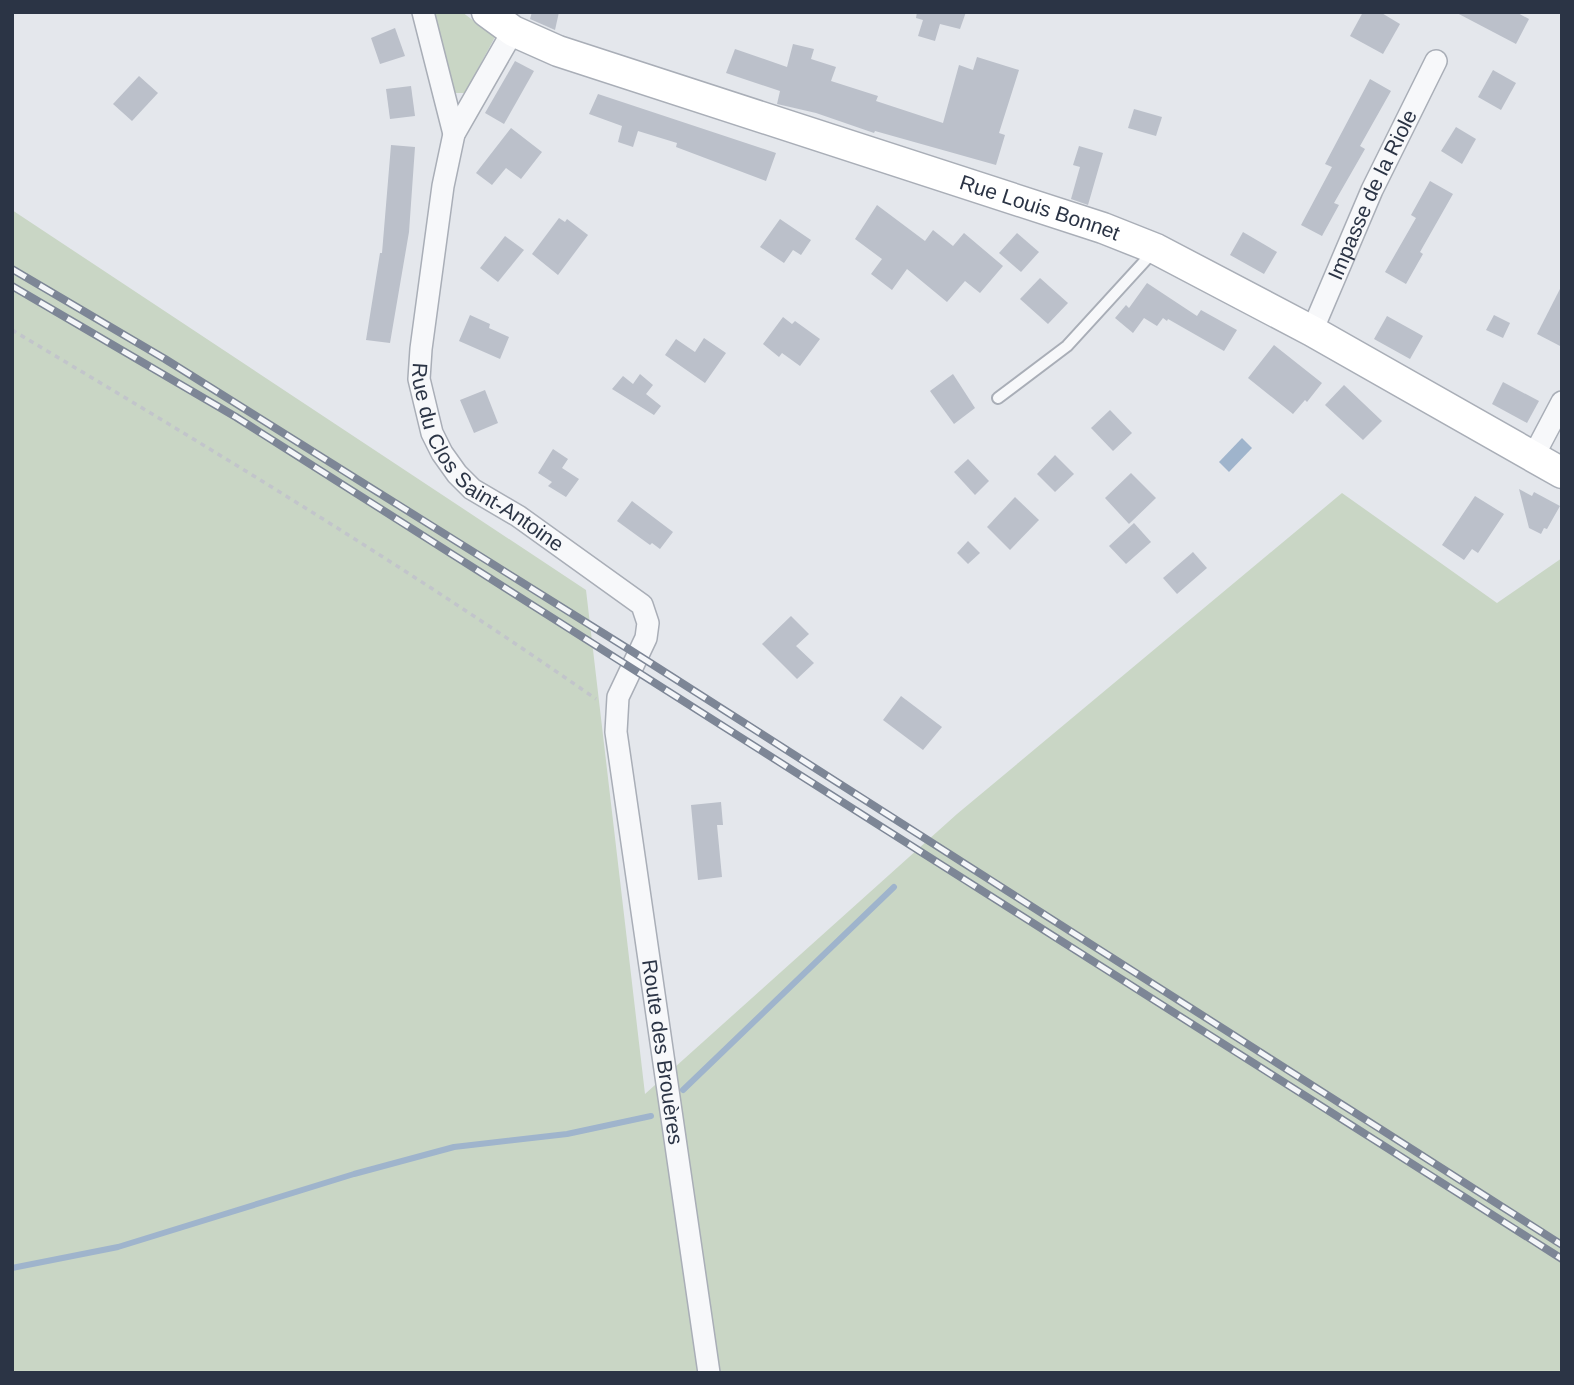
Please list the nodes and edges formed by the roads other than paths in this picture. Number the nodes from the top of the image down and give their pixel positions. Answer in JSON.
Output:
{"nodes":[{"id":1,"x":423,"y":12,"type":"edge"},
{"id":2,"x":486,"y":12,"type":"edge"},
{"id":3,"x":513,"y":31,"type":"junction"},
{"id":4,"x":1436,"y":61,"type":"dead end"},
{"id":5,"x":454,"y":134,"type":"junction"},
{"id":6,"x":1156,"y":249,"type":"junction"},
{"id":7,"x":1312,"y":331,"type":"junction"},
{"id":8,"x":998,"y":398,"type":"dead end"},
{"id":9,"x":1562,"y":402,"type":"edge"},
{"id":10,"x":1533,"y":457,"type":"junction"},
{"id":11,"x":1562,"y":473,"type":"edge"},
{"id":12,"x":616,"y":722,"type":"joint"},
{"id":13,"x":709,"y":1373,"type":"edge"}],
"edges":[{"from":1,"to":5,"type":"street","name":"Rue du Clos Saint-Antoine"},
{"from":2,"to":3,"type":"street","name":"Rue Louis Bonnet"},
{"from":3,"to":5,"type":"street","name":"Rue du Clos Saint-Antoine"},
{"from":3,"to":6,"type":"street","name":"Rue Louis Bonnet"},
{"from":4,"to":7,"type":"street","name":"Impasse de la Riole"},
{"from":5,"to":12,"type":"street","name":"Rue du Clos Saint-Antoine"},
{"from":6,"to":7,"type":"street","name":"Rue Louis Bonnet"},
{"from":6,"to":8,"type":"lane"},
{"from":7,"to":10,"type":"street","name":"Rue Louis Bonnet"},
{"from":9,"to":10,"type":"street"},
{"from":10,"to":11,"type":"street","name":"Rue Louis Bonnet"},
{"from":12,"to":13,"type":"street","name":"Route des Brouères"}]}
